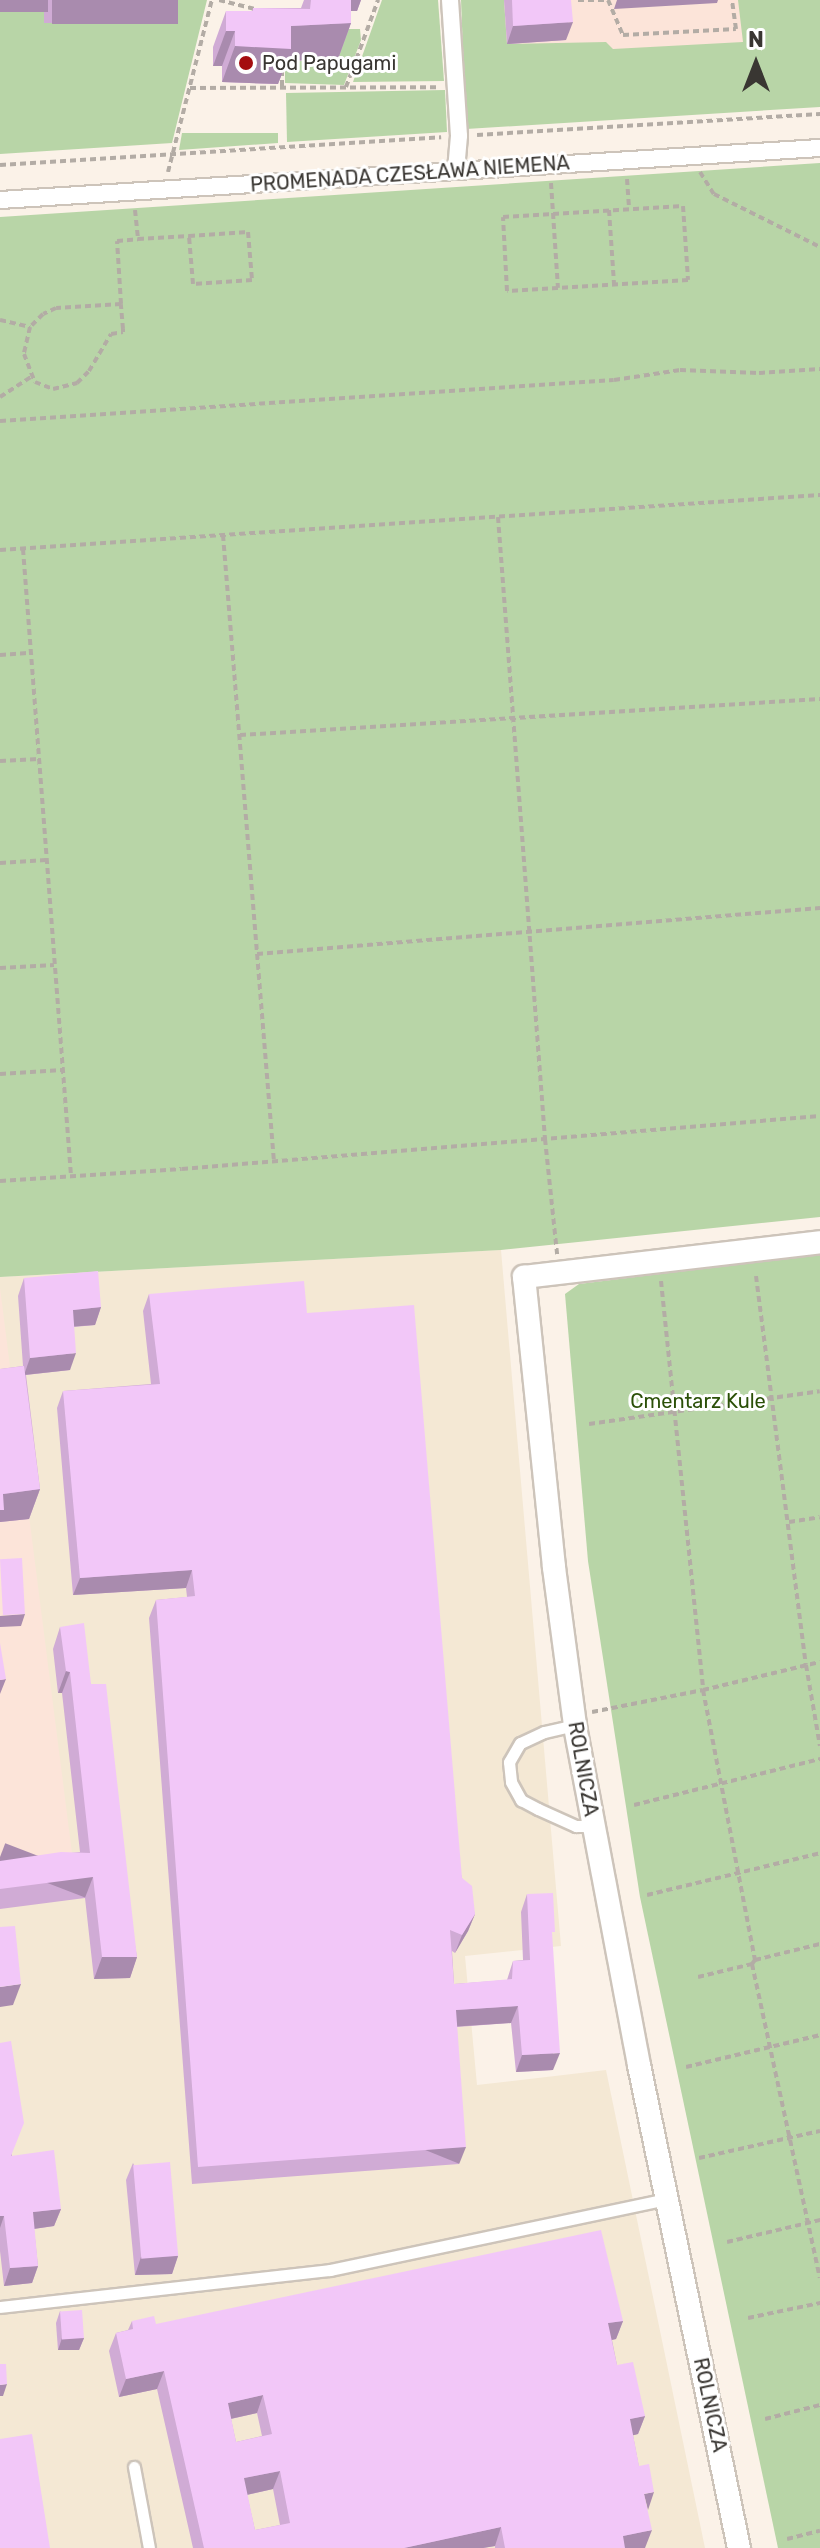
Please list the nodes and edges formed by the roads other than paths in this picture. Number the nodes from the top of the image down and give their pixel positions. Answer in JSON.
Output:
{"nodes":[{"id":1,"x":450,"y":0,"type":"edge"},
{"id":2,"x":820,"y":148,"type":"edge"},
{"id":3,"x":456,"y":171,"type":"junction"},
{"id":4,"x":0,"y":200,"type":"edge"},
{"id":5,"x":820,"y":1242,"type":"edge"},
{"id":6,"x":574,"y":1720,"type":"junction"},
{"id":7,"x":594,"y":1826,"type":"junction"},
{"id":8,"x":667,"y":2199,"type":"junction"},
{"id":9,"x":0,"y":2307,"type":"edge"},
{"id":10,"x":134,"y":2467,"type":"dead end"},
{"id":11,"x":149,"y":2548,"type":"edge"},
{"id":12,"x":739,"y":2548,"type":"edge"}],
"edges":[{"from":1,"to":3,"type":"street"},
{"from":2,"to":3,"type":"street","name":"PROMENADA CZESŁAWA NIEMENA"},
{"from":3,"to":4,"type":"street","name":"PROMENADA CZESŁAWA NIEMENA"},
{"from":5,"to":6,"type":"street","name":"ROLNICZA"},
{"from":6,"to":7,"type":"street","name":"ROLNICZA"},
{"from":6,"to":7,"type":"lane"},
{"from":7,"to":8,"type":"street","name":"ROLNICZA"},
{"from":8,"to":9,"type":"lane"},
{"from":8,"to":12,"type":"street","name":"ROLNICZA"},
{"from":10,"to":11,"type":"lane"}]}
